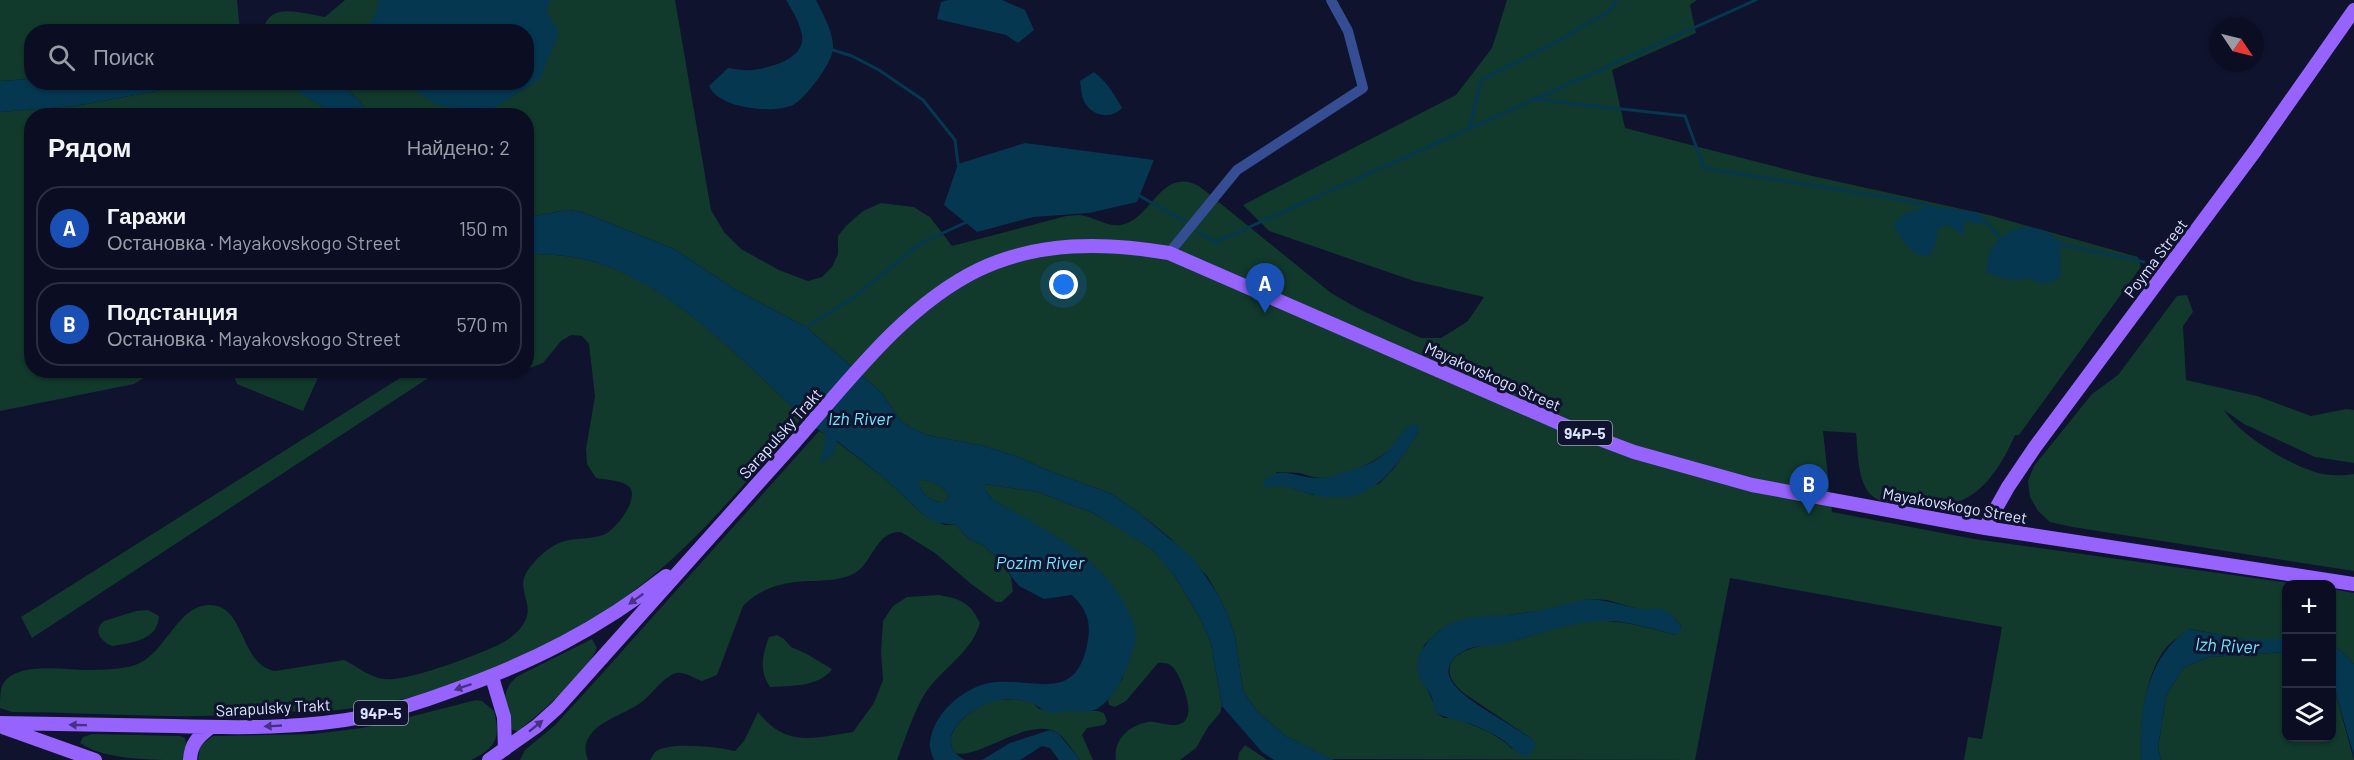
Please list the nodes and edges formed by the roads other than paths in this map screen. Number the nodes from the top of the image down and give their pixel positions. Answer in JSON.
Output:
{"nodes":[{"id":1,"x":1331,"y":0,"type":"edge"},
{"id":2,"x":2354,"y":10,"type":"edge"},
{"id":3,"x":1169,"y":253,"type":"junction"},
{"id":4,"x":873,"y":355,"type":"joint"},
{"id":5,"x":1984,"y":528,"type":"junction"},
{"id":6,"x":711,"y":533,"type":"junction"},
{"id":7,"x":2354,"y":584,"type":"edge"},
{"id":8,"x":492,"y":677,"type":"junction"},
{"id":9,"x":0,"y":725,"type":"edge"},
{"id":10,"x":211,"y":727,"type":"junction"},
{"id":11,"x":505,"y":755,"type":"edge"},
{"id":12,"x":95,"y":760,"type":"edge"},
{"id":13,"x":190,"y":760,"type":"edge"},
{"id":14,"x":489,"y":760,"type":"edge"}],
"edges":[{"from":1,"to":3,"type":"street"},
{"from":2,"to":5,"type":"main road","name":"Poyma Street"},
{"from":3,"to":4,"type":"main road","name":"Mayakovskogo Street","number":"94Р-5"},
{"from":3,"to":5,"type":"main road","name":"Mayakovskogo Street","number":"94Р-5"},
{"from":4,"to":6,"type":"main road","name":"Sarapulsky Trakt","number":"94Р-5"},
{"from":5,"to":7,"type":"main road","name":"Mayakovskogo Street","number":"94Р-5"},
{"from":6,"to":8,"type":"main road","name":"Sarapulsky Trakt","number":"94Р-5","one_way":true},
{"from":11,"to":6,"type":"main road","name":"Sarapulsky Trakt","number":"94Р-5","one_way":true},
{"from":8,"to":10,"type":"main road","name":"Sarapulsky Trakt","number":"94Р-5","one_way":true},
{"from":8,"to":11,"type":"main road"},
{"from":10,"to":9,"type":"main road","name":"Sarapulsky Trakt","number":"94Р-5","one_way":true},
{"from":9,"to":12,"type":"main road","name":"Sarapulsky Trakt","number":"94Р-5"},
{"from":10,"to":13,"type":"main road"},
{"from":11,"to":14,"type":"main road","name":"Sarapulsky Trakt","number":"94Р-5"}]}
